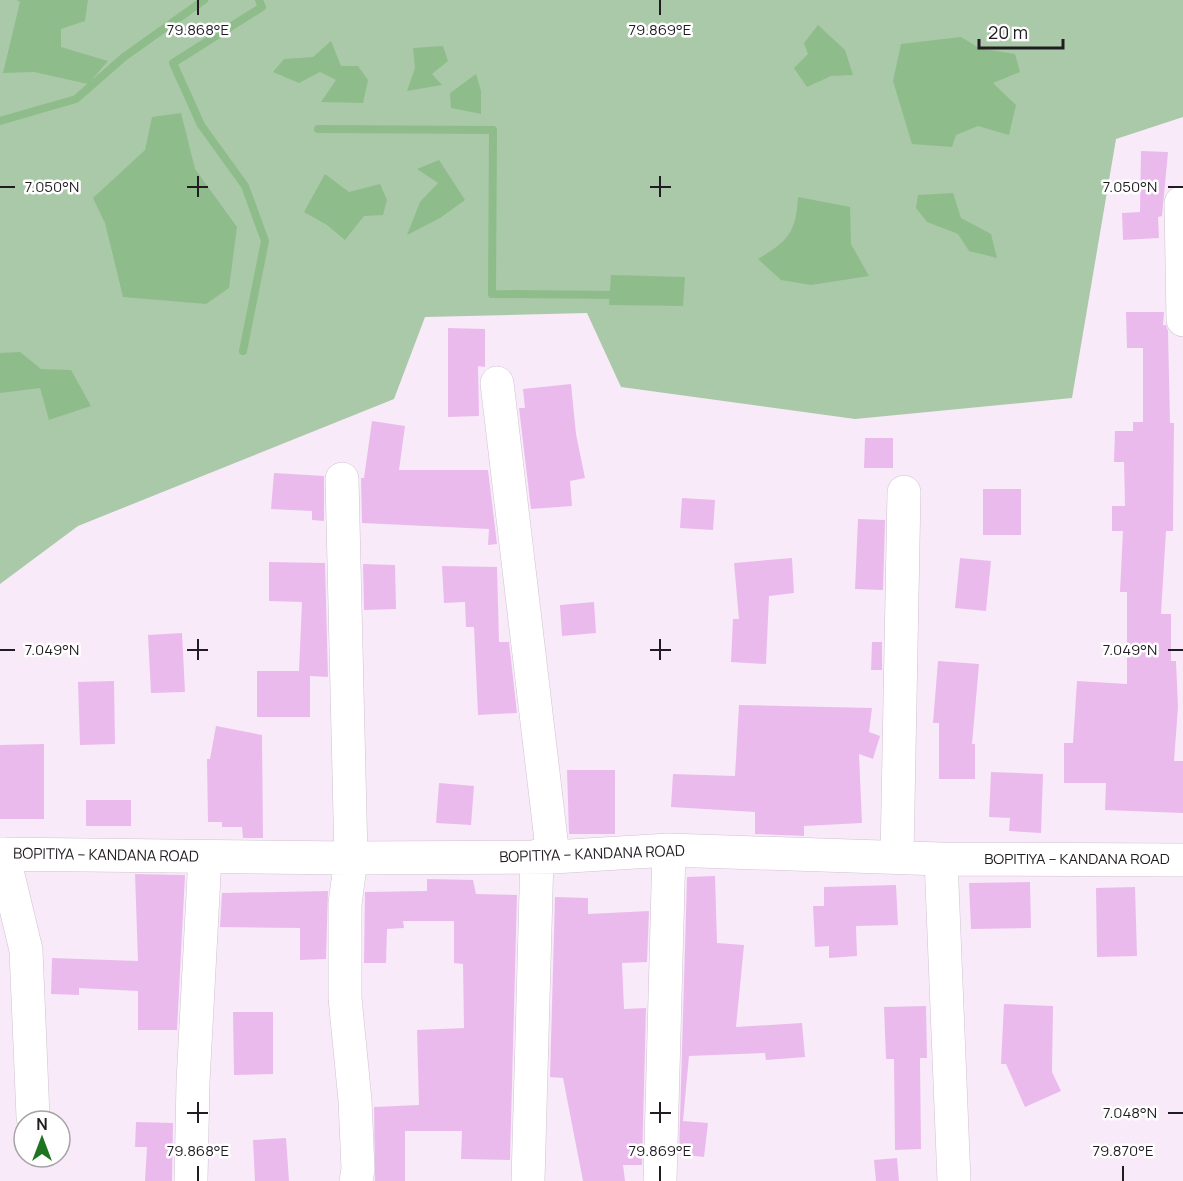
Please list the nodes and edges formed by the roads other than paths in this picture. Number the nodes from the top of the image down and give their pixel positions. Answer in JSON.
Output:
{"nodes":[{"id":1,"x":1181,"y":203,"type":"dead end"},
{"id":2,"x":1183,"y":320,"type":"edge"},
{"id":3,"x":497,"y":383,"type":"dead end"},
{"id":4,"x":342,"y":479,"type":"dead end"},
{"id":5,"x":904,"y":492,"type":"dead end"},
{"id":6,"x":669,"y":850,"type":"junction"},
{"id":7,"x":2,"y":854,"type":"edge"},
{"id":8,"x":205,"y":857,"type":"junction"},
{"id":9,"x":545,"y":857,"type":"junction"},
{"id":10,"x":897,"y":857,"type":"junction"},
{"id":11,"x":351,"y":858,"type":"junction"},
{"id":12,"x":941,"y":859,"type":"junction"},
{"id":13,"x":1183,"y":860,"type":"edge"},
{"id":14,"x":33,"y":1109,"type":"edge"},
{"id":15,"x":191,"y":1181,"type":"edge"},
{"id":16,"x":356,"y":1181,"type":"edge"},
{"id":17,"x":528,"y":1181,"type":"edge"},
{"id":18,"x":660,"y":1181,"type":"edge"},
{"id":19,"x":954,"y":1181,"type":"edge"}],
"edges":[{"from":1,"to":2,"type":"street"},
{"from":3,"to":9,"type":"street"},
{"from":4,"to":11,"type":"street"},
{"from":5,"to":10,"type":"street"},
{"from":6,"to":9,"type":"street","name":"BOPITIYA – KANDANA ROAD"},
{"from":6,"to":10,"type":"street","name":"BOPITIYA – KANDANA ROAD"},
{"from":6,"to":18,"type":"street"},
{"from":7,"to":8,"type":"street","name":"BOPITIYA – KANDANA ROAD"},
{"from":7,"to":14,"type":"street"},
{"from":8,"to":11,"type":"street","name":"BOPITIYA – KANDANA ROAD"},
{"from":8,"to":15,"type":"street"},
{"from":9,"to":11,"type":"street","name":"BOPITIYA – KANDANA ROAD"},
{"from":9,"to":17,"type":"street"},
{"from":10,"to":12,"type":"street","name":"BOPITIYA – KANDANA ROAD"},
{"from":11,"to":16,"type":"street"},
{"from":12,"to":13,"type":"street","name":"BOPITIYA – KANDANA ROAD"},
{"from":12,"to":19,"type":"street"}]}
